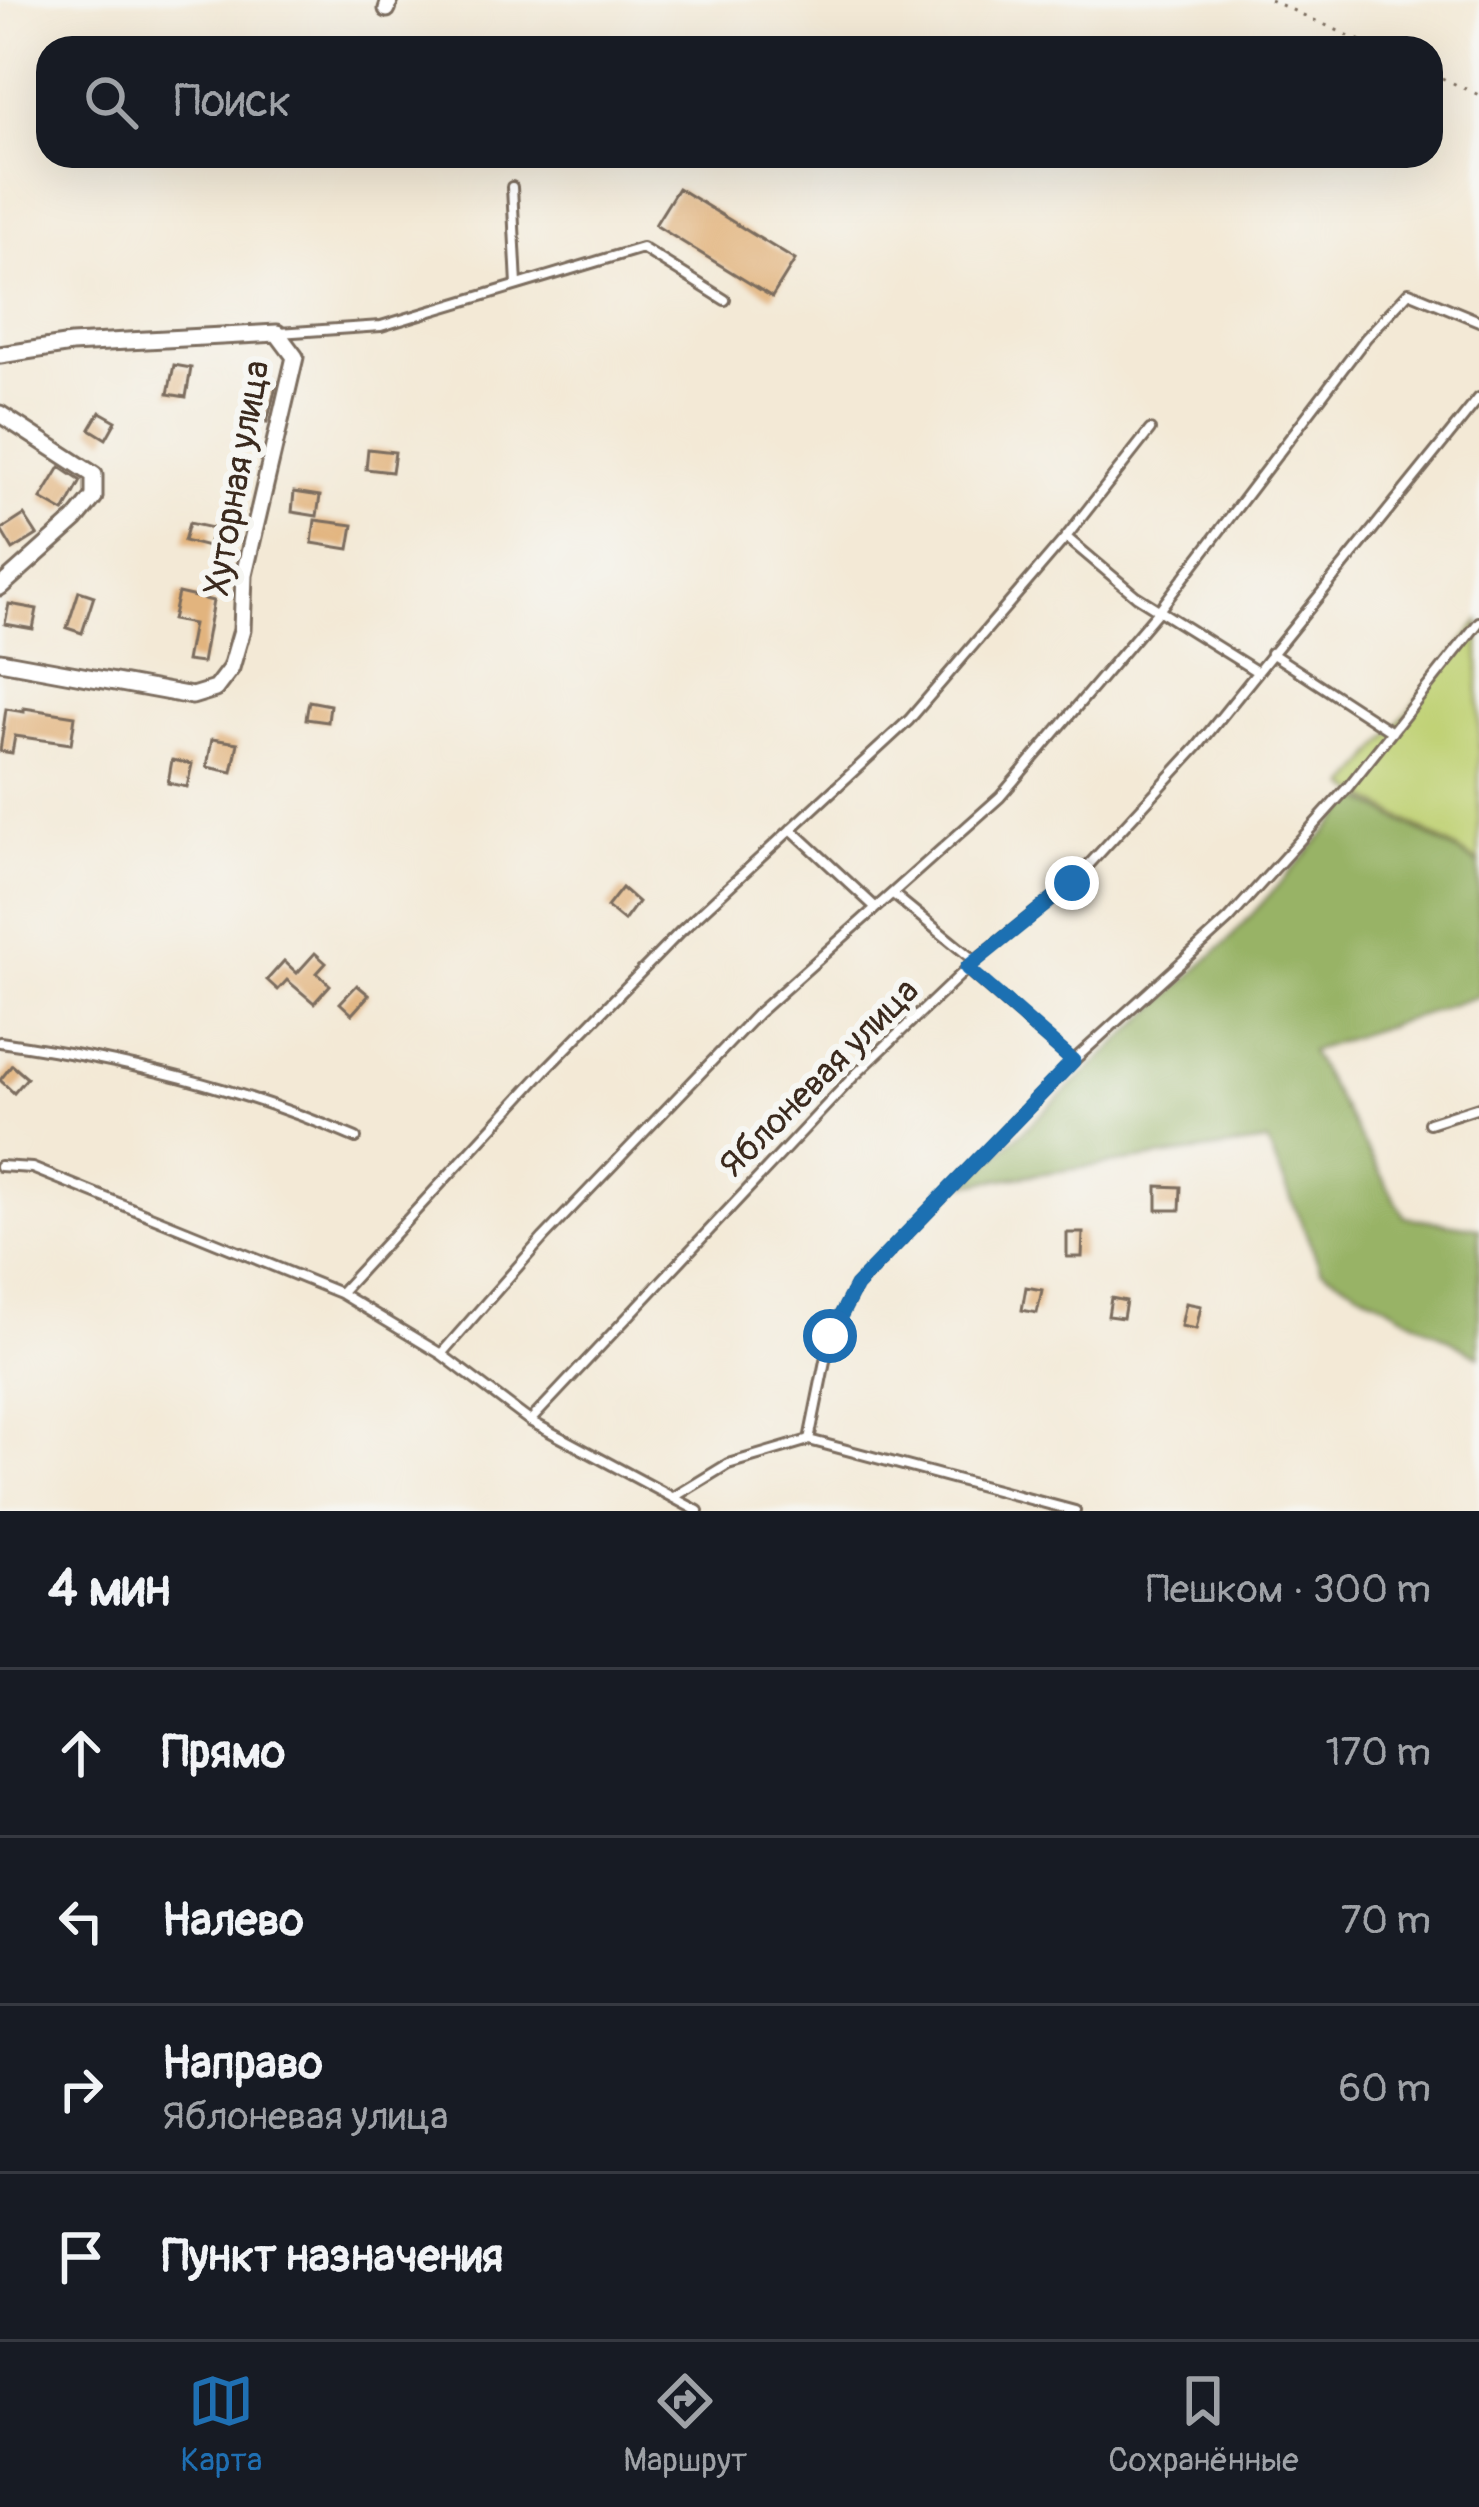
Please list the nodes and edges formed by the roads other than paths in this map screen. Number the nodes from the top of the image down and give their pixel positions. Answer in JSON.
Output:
{"nodes":[{"id":1,"x":512,"y":188,"type":"dead end"},
{"id":2,"x":517,"y":285,"type":"junction"},
{"id":3,"x":725,"y":300,"type":"dead end"},
{"id":4,"x":1479,"y":321,"type":"edge"},
{"id":5,"x":277,"y":333,"type":"junction"},
{"id":6,"x":0,"y":355,"type":"edge"},
{"id":7,"x":1479,"y":398,"type":"edge"},
{"id":8,"x":0,"y":414,"type":"edge"},
{"id":9,"x":1150,"y":430,"type":"dead end"},
{"id":10,"x":1066,"y":537,"type":"junction"},
{"id":11,"x":0,"y":587,"type":"edge"},
{"id":12,"x":1160,"y":609,"type":"junction"},
{"id":13,"x":1479,"y":622,"type":"edge"},
{"id":14,"x":1271,"y":653,"type":"junction"},
{"id":15,"x":0,"y":661,"type":"edge"},
{"id":16,"x":1256,"y":670,"type":"junction"},
{"id":17,"x":1392,"y":732,"type":"junction"},
{"id":18,"x":791,"y":829,"type":"junction"},
{"id":19,"x":893,"y":894,"type":"junction"},
{"id":20,"x":874,"y":906,"type":"junction"},
{"id":21,"x":971,"y":965,"type":"junction"},
{"id":22,"x":0,"y":1042,"type":"edge"},
{"id":23,"x":1073,"y":1061,"type":"junction"},
{"id":24,"x":1479,"y":1107,"type":"edge"},
{"id":25,"x":1429,"y":1123,"type":"dead end"},
{"id":26,"x":356,"y":1138,"type":"dead end"},
{"id":27,"x":0,"y":1166,"type":"edge"},
{"id":28,"x":340,"y":1293,"type":"junction"},
{"id":29,"x":441,"y":1354,"type":"junction"},
{"id":30,"x":530,"y":1421,"type":"junction"},
{"id":31,"x":809,"y":1440,"type":"junction"},
{"id":32,"x":674,"y":1497,"type":"junction"},
{"id":33,"x":698,"y":1511,"type":"edge"},
{"id":34,"x":1075,"y":1511,"type":"edge"}],
"edges":[{"from":1,"to":2,"type":"lane"},
{"from":2,"to":3,"type":"lane"},
{"from":2,"to":5,"type":"lane"},
{"from":4,"to":12,"type":"lane"},
{"from":5,"to":6,"type":"street","name":"Хуторная улица"},
{"from":5,"to":15,"type":"street","name":"Хуторная улица"},
{"from":7,"to":14,"type":"lane","name":"Яблоневая улица"},
{"from":8,"to":11,"type":"street"},
{"from":9,"to":10,"type":"lane"},
{"from":10,"to":12,"type":"lane"},
{"from":10,"to":18,"type":"lane"},
{"from":12,"to":16,"type":"lane"},
{"from":12,"to":19,"type":"lane"},
{"from":13,"to":17,"type":"lane"},
{"from":14,"to":16,"type":"lane","name":"Яблоневая улица"},
{"from":14,"to":17,"type":"lane"},
{"from":16,"to":21,"type":"lane","name":"Яблоневая улица"},
{"from":17,"to":23,"type":"lane"},
{"from":18,"to":20,"type":"lane"},
{"from":18,"to":28,"type":"lane"},
{"from":19,"to":20,"type":"lane"},
{"from":19,"to":21,"type":"lane"},
{"from":20,"to":29,"type":"lane"},
{"from":21,"to":23,"type":"lane"},
{"from":21,"to":30,"type":"lane","name":"Яблоневая улица"},
{"from":22,"to":26,"type":"lane"},
{"from":23,"to":31,"type":"lane"},
{"from":24,"to":25,"type":"lane"},
{"from":27,"to":28,"type":"lane"},
{"from":28,"to":29,"type":"lane"},
{"from":29,"to":30,"type":"lane"},
{"from":30,"to":32,"type":"lane"},
{"from":31,"to":32,"type":"lane"},
{"from":31,"to":34,"type":"lane"},
{"from":32,"to":33,"type":"lane"}]}
